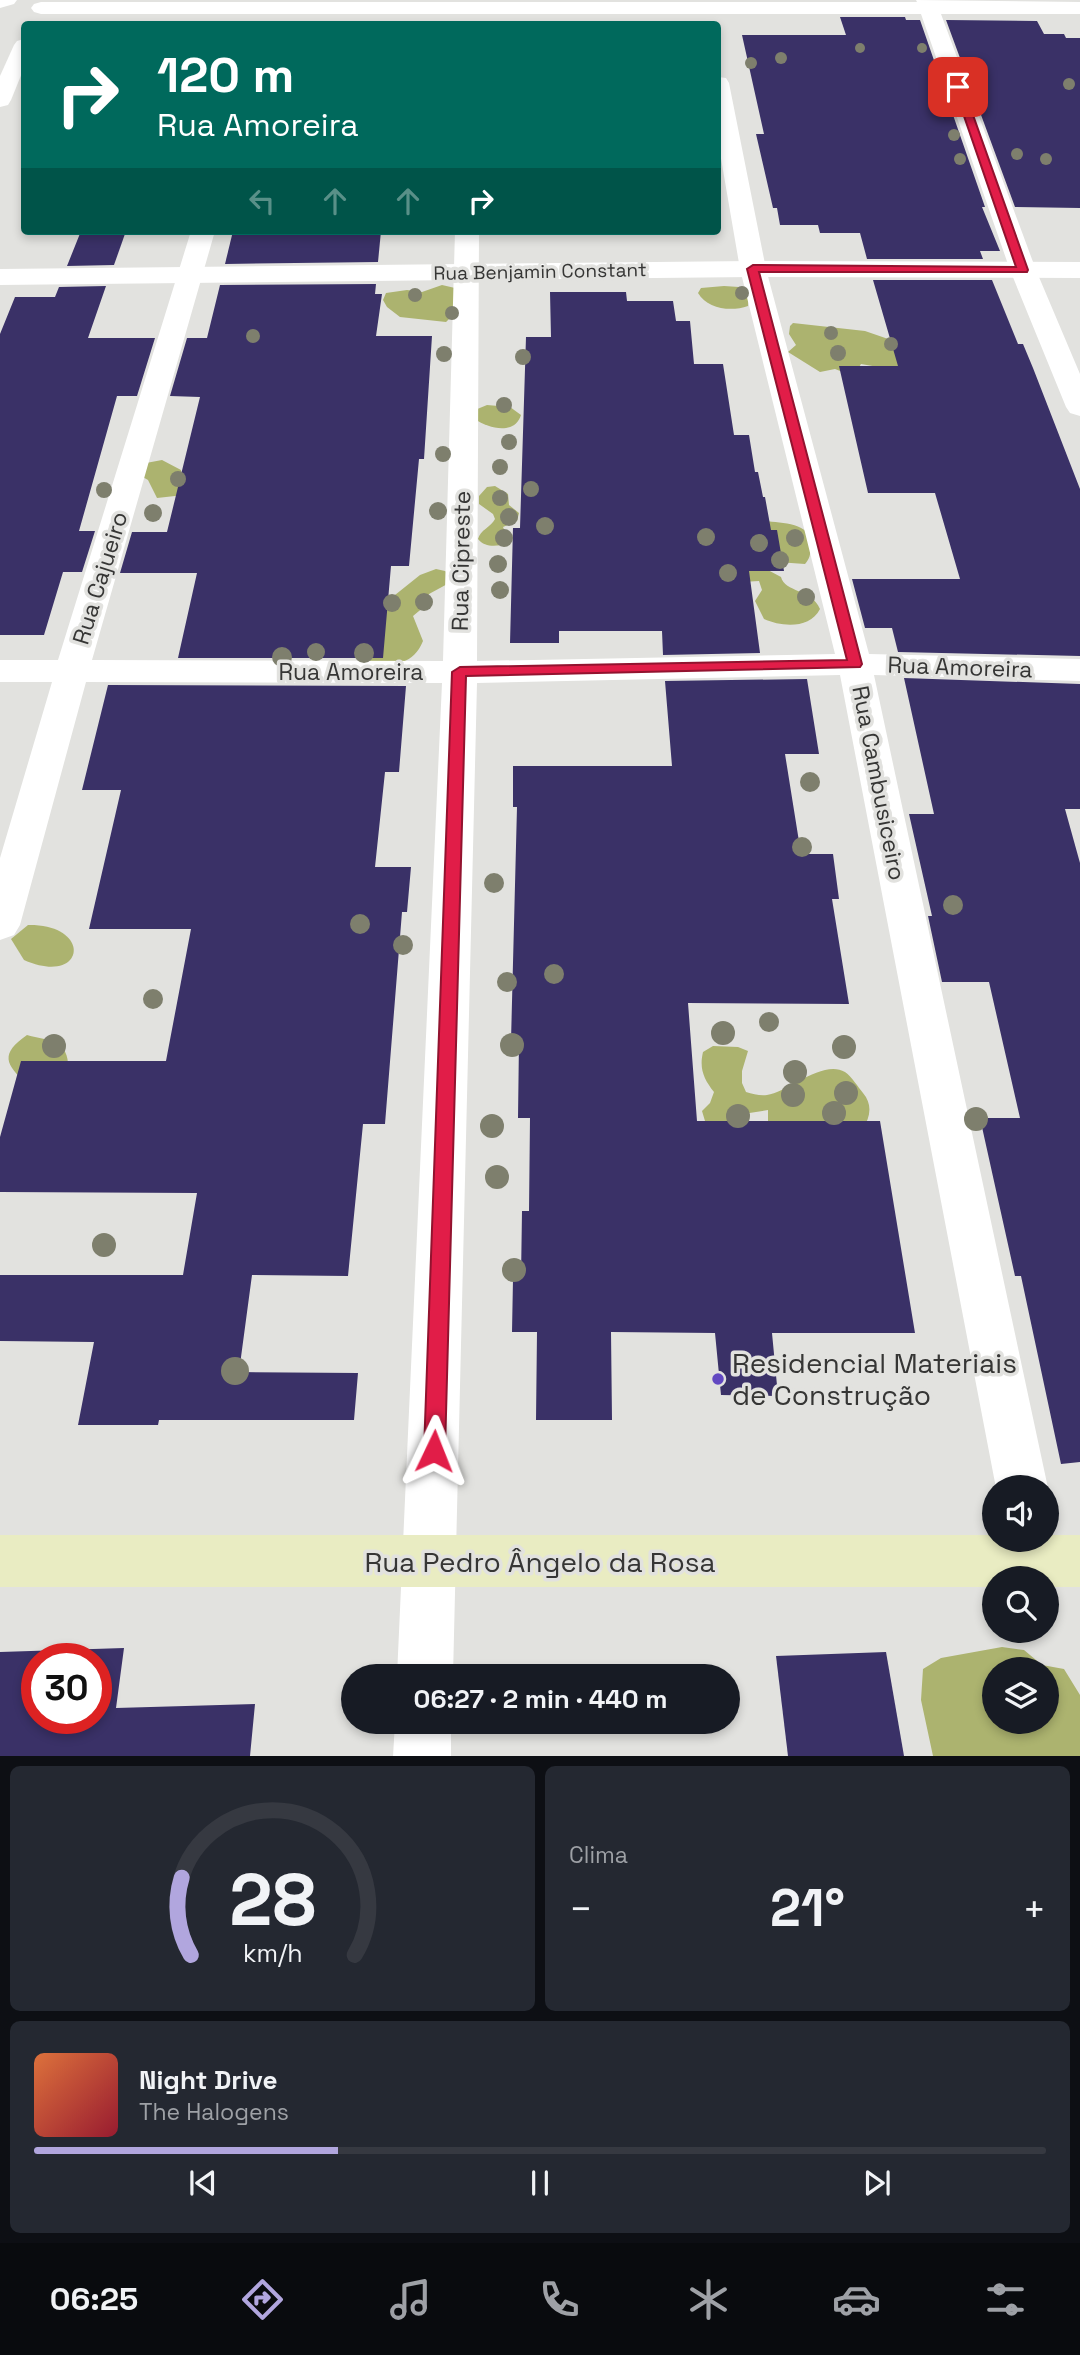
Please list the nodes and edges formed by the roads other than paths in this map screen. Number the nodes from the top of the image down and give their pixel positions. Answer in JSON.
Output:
{"nodes":[{"id":1,"x":7,"y":0,"type":"edge"},
{"id":2,"x":0,"y":2,"type":"edge"},
{"id":3,"x":928,"y":4,"type":"edge"},
{"id":4,"x":1080,"y":8,"type":"edge"},
{"id":5,"x":704,"y":10,"type":"edge"},
{"id":6,"x":39,"y":11,"type":"edge"},
{"id":7,"x":480,"y":11,"type":"edge"},
{"id":8,"x":268,"y":16,"type":"edge"},
{"id":9,"x":21,"y":52,"type":"edge"},
{"id":10,"x":721,"y":99,"type":"edge"},
{"id":11,"x":0,"y":100,"type":"edge"},
{"id":12,"x":202,"y":235,"type":"edge"},
{"id":13,"x":467,"y":235,"type":"edge"},
{"id":14,"x":753,"y":269,"type":"junction"},
{"id":15,"x":1023,"y":270,"type":"junction"},
{"id":16,"x":1080,"y":270,"type":"edge"},
{"id":17,"x":465,"y":272,"type":"junction"},
{"id":18,"x":190,"y":275,"type":"junction"},
{"id":19,"x":0,"y":276,"type":"edge"},
{"id":20,"x":1080,"y":407,"type":"edge"},
{"id":21,"x":855,"y":664,"type":"junction"},
{"id":22,"x":1080,"y":670,"type":"edge"},
{"id":23,"x":0,"y":671,"type":"edge"},
{"id":24,"x":72,"y":671,"type":"junction"},
{"id":25,"x":460,"y":672,"type":"junction"},
{"id":26,"x":0,"y":925,"type":"edge"},
{"id":27,"x":1019,"y":1475,"type":"edge"},
{"id":28,"x":1049,"y":1554,"type":"edge"},
{"id":29,"x":0,"y":1561,"type":"edge"},
{"id":30,"x":431,"y":1563,"type":"junction"},
{"id":31,"x":426,"y":1664,"type":"edge"},
{"id":32,"x":423,"y":1734,"type":"edge"},
{"id":33,"x":422,"y":1756,"type":"edge"}],
"edges":[{"from":1,"to":2,"type":"street"},
{"from":3,"to":4,"type":"street"},
{"from":3,"to":5,"type":"street"},
{"from":3,"to":15,"type":"street"},
{"from":5,"to":7,"type":"street"},
{"from":6,"to":8,"type":"street"},
{"from":7,"to":8,"type":"street"},
{"from":9,"to":11,"type":"street"},
{"from":10,"to":14,"type":"street","name":"Rua Cambusiceiro"},
{"from":12,"to":18,"type":"street","name":"Rua Cajueiro"},
{"from":13,"to":17,"type":"street","name":"Rua Cipreste"},
{"from":14,"to":15,"type":"street","name":"Rua Benjamin Constant"},
{"from":14,"to":17,"type":"street","name":"Rua Benjamin Constant"},
{"from":14,"to":21,"type":"street","name":"Rua Cambusiceiro"},
{"from":15,"to":16,"type":"street","name":"Rua Benjamin Constant"},
{"from":15,"to":20,"type":"street"},
{"from":17,"to":18,"type":"street","name":"Rua Benjamin Constant"},
{"from":17,"to":25,"type":"street","name":"Rua Cipreste"},
{"from":18,"to":19,"type":"street","name":"Rua Benjamin Constant"},
{"from":18,"to":24,"type":"street","name":"Rua Cajueiro"},
{"from":21,"to":22,"type":"street","name":"Rua Amoreira"},
{"from":21,"to":25,"type":"street","name":"Rua Amoreira"},
{"from":21,"to":27,"type":"street","name":"Rua Cambusiceiro"},
{"from":23,"to":24,"type":"street","name":"Rua Amoreira"},
{"from":24,"to":25,"type":"street","name":"Rua Amoreira"},
{"from":24,"to":26,"type":"street","name":"Rua Cajueiro"},
{"from":25,"to":30,"type":"street","name":"Rua Cipreste"},
{"from":28,"to":30,"type":"main road","name":"Rua Pedro Ângelo da Rosa"},
{"from":29,"to":30,"type":"main road","name":"Rua Pedro Ângelo da Rosa"},
{"from":30,"to":31,"type":"street","name":"Rua Cipreste"},
{"from":32,"to":33,"type":"street"}]}
